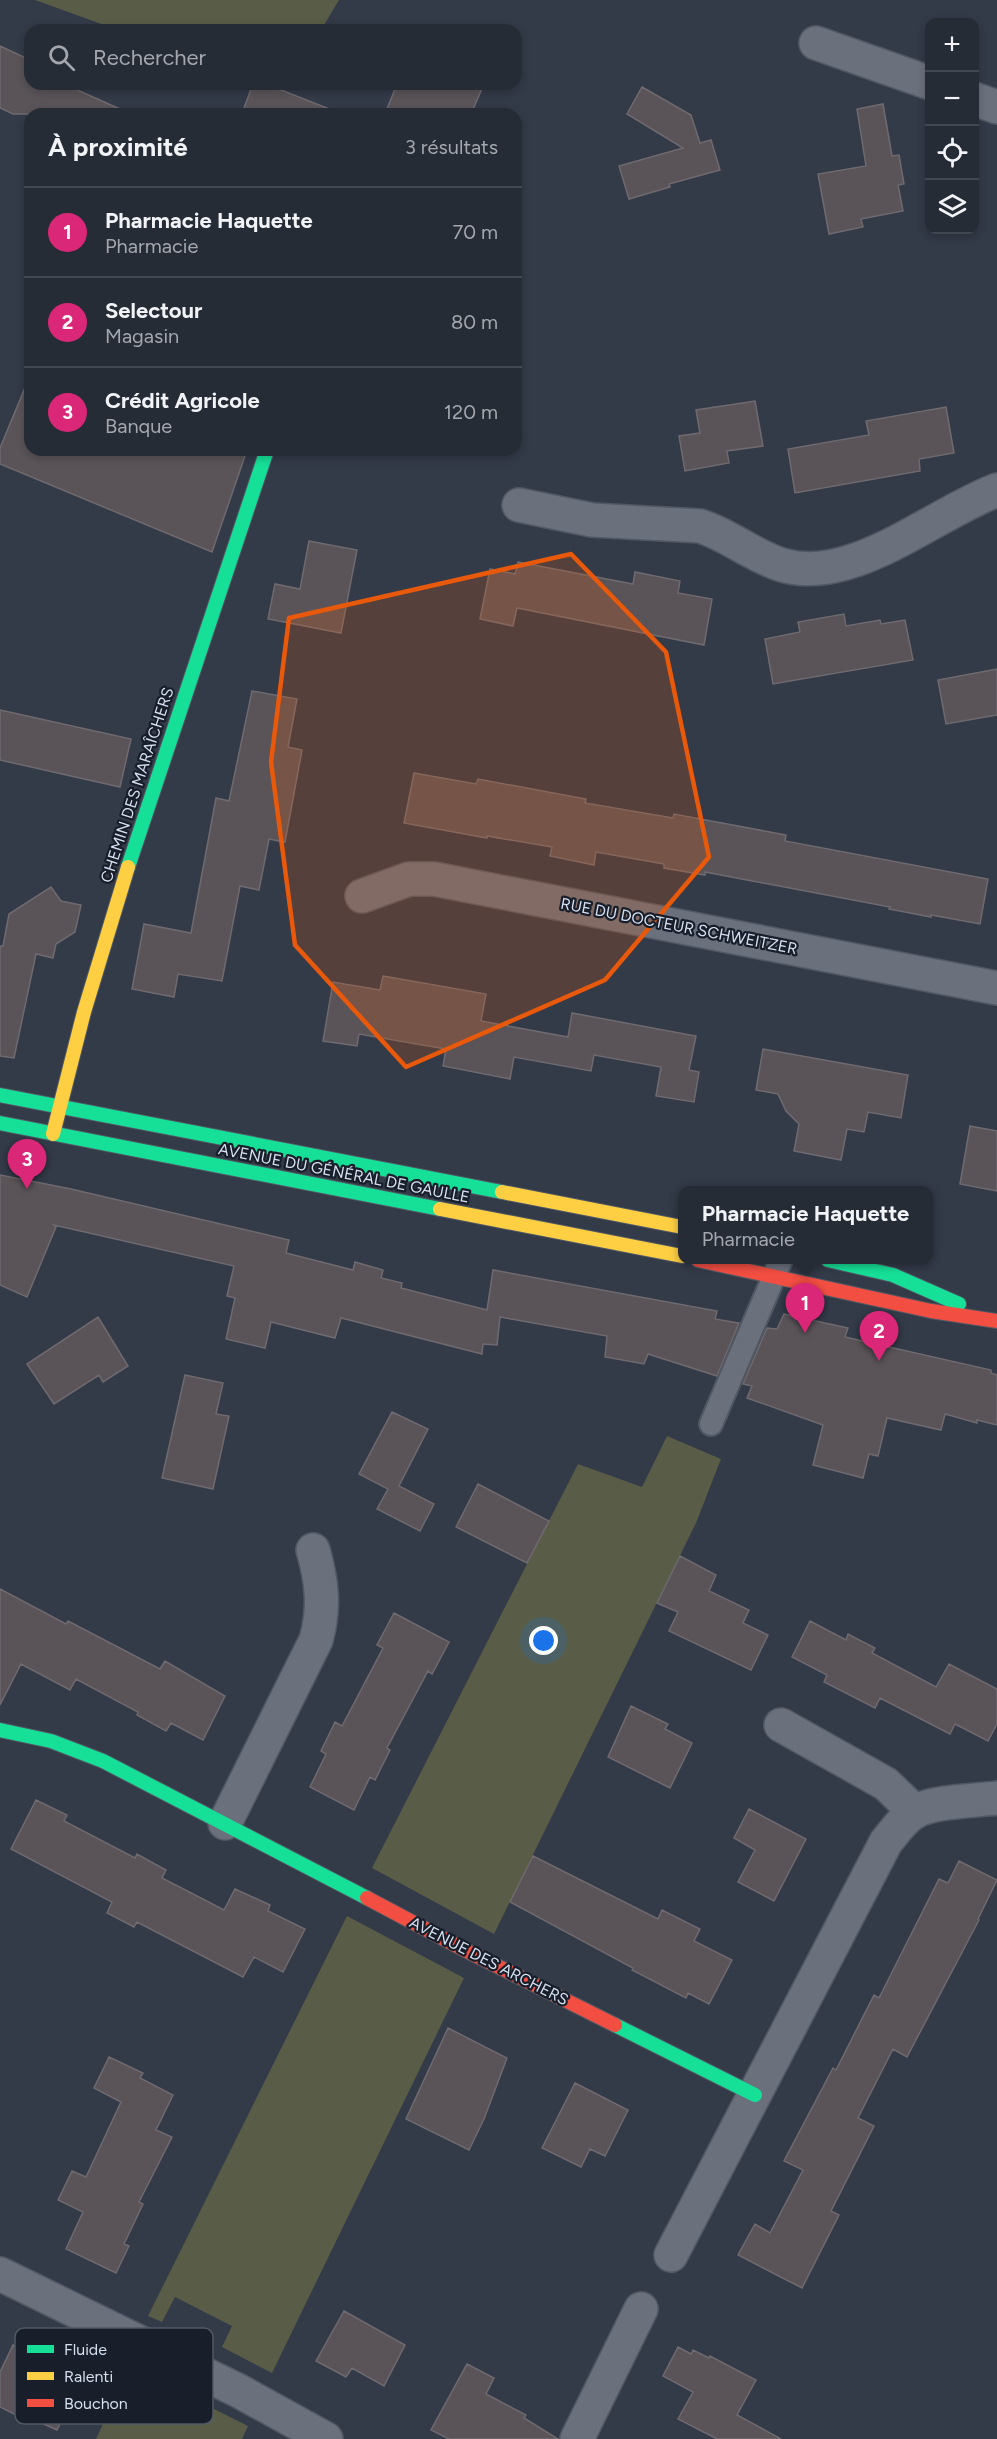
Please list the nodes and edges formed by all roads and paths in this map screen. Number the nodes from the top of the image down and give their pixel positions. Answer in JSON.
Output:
{"nodes":[{"id":1,"x":816,"y":43,"type":"dead end"},
{"id":2,"x":925,"y":81,"type":"edge"},
{"id":3,"x":979,"y":100,"type":"edge"},
{"id":4,"x":997,"y":107,"type":"edge"},
{"id":5,"x":265,"y":456,"type":"edge"},
{"id":6,"x":997,"y":490,"type":"edge"},
{"id":7,"x":519,"y":505,"type":"dead end"},
{"id":8,"x":362,"y":896,"type":"dead end"},
{"id":9,"x":997,"y":988,"type":"edge"},
{"id":10,"x":0,"y":1095,"type":"edge"},
{"id":11,"x":59,"y":1106,"type":"junction"},
{"id":12,"x":0,"y":1123,"type":"edge"},
{"id":13,"x":53,"y":1134,"type":"junction"},
{"id":14,"x":678,"y":1226,"type":"edge"},
{"id":15,"x":678,"y":1255,"type":"edge"},
{"id":16,"x":738,"y":1264,"type":"edge"},
{"id":17,"x":845,"y":1264,"type":"edge"},
{"id":18,"x":777,"y":1268,"type":"edge"},
{"id":19,"x":991,"y":1319,"type":"edge"},
{"id":20,"x":711,"y":1424,"type":"dead end"},
{"id":21,"x":313,"y":1550,"type":"dead end"},
{"id":22,"x":781,"y":1725,"type":"dead end"},
{"id":23,"x":0,"y":1730,"type":"edge"},
{"id":24,"x":997,"y":1798,"type":"edge"},
{"id":25,"x":915,"y":1812,"type":"junction"},
{"id":26,"x":225,"y":1823,"type":"junction"},
{"id":27,"x":755,"y":2094,"type":"junction"},
{"id":28,"x":671,"y":2255,"type":"dead end"},
{"id":29,"x":0,"y":2274,"type":"edge"},
{"id":30,"x":641,"y":2309,"type":"dead end"},
{"id":31,"x":110,"y":2328,"type":"edge"},
{"id":32,"x":213,"y":2378,"type":"edge"},
{"id":33,"x":326,"y":2439,"type":"edge"},
{"id":34,"x":577,"y":2439,"type":"edge"}],
"edges":[{"from":1,"to":2,"type":"street"},
{"from":3,"to":4,"type":"street"},
{"from":5,"to":11,"type":"main road","name":"CHEMIN DES MARAÎCHERS"},
{"from":6,"to":7,"type":"street"},
{"from":8,"to":9,"type":"street","name":"RUE DU DOCTEUR SCHWEITZER"},
{"from":10,"to":11,"type":"main road","name":"AVENUE DU GÉNÉRAL DE GAULLE"},
{"from":11,"to":13,"type":"main road","name":"CHEMIN DES MARAÎCHERS"},
{"from":11,"to":14,"type":"main road","name":"AVENUE DU GÉNÉRAL DE GAULLE"},
{"from":12,"to":13,"type":"main road","name":"AVENUE DU GÉNÉRAL DE GAULLE"},
{"from":13,"to":15,"type":"main road","name":"AVENUE DU GÉNÉRAL DE GAULLE"},
{"from":16,"to":18,"type":"main road"},
{"from":17,"to":19,"type":"main road"},
{"from":18,"to":19,"type":"main road"},
{"from":18,"to":20,"type":"lane"},
{"from":21,"to":26,"type":"street"},
{"from":22,"to":25,"type":"street"},
{"from":23,"to":26,"type":"main road","name":"AVENUE DES ARCHERS"},
{"from":24,"to":25,"type":"street"},
{"from":25,"to":27,"type":"street"},
{"from":26,"to":27,"type":"main road","name":"AVENUE DES ARCHERS"},
{"from":27,"to":28,"type":"street"},
{"from":29,"to":31,"type":"street"},
{"from":30,"to":34,"type":"street"},
{"from":32,"to":33,"type":"street"}]}
